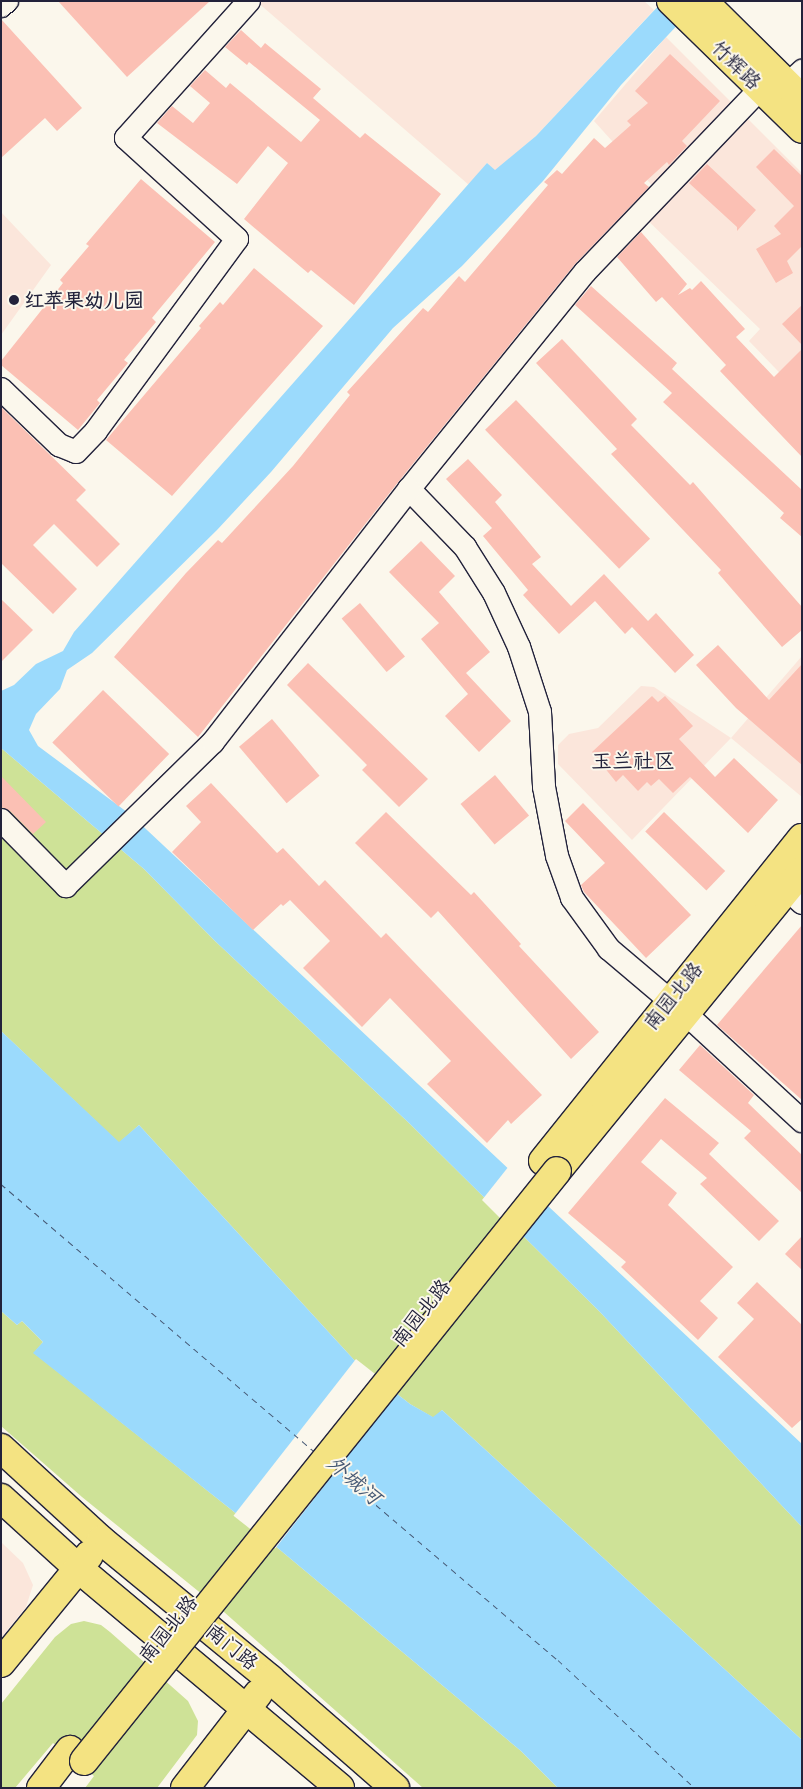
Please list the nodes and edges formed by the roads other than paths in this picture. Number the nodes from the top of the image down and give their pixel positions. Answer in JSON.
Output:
{"nodes":[{"id":1,"x":7,"y":1,"type":"edge"},
{"id":2,"x":249,"y":1,"type":"edge"},
{"id":3,"x":671,"y":1,"type":"edge"},
{"id":4,"x":1,"y":6,"type":"edge"},
{"id":5,"x":703,"y":11,"type":"edge"},
{"id":6,"x":797,"y":85,"type":"edge"},
{"id":7,"x":760,"y":88,"type":"junction"},
{"id":8,"x":802,"y":129,"type":"edge"},
{"id":9,"x":1,"y":389,"type":"edge"},
{"id":10,"x":409,"y":490,"type":"junction"},
{"id":11,"x":1,"y":820,"type":"edge"},
{"id":12,"x":802,"y":838,"type":"edge"},
{"id":13,"x":797,"y":888,"type":"edge"},
{"id":14,"x":678,"y":1007,"type":"junction"},
{"id":15,"x":802,"y":1121,"type":"edge"},
{"id":16,"x":1,"y":1448,"type":"edge"},
{"id":17,"x":1,"y":1498,"type":"edge"},
{"id":18,"x":101,"y":1540,"type":"junction"},
{"id":19,"x":78,"y":1568,"type":"junction"},
{"id":20,"x":1,"y":1664,"type":"edge"},
{"id":21,"x":270,"y":1679,"type":"junction"},
{"id":22,"x":247,"y":1708,"type":"junction"},
{"id":23,"x":77,"y":1756,"type":"junction"},
{"id":24,"x":41,"y":1788,"type":"edge"},
{"id":25,"x":61,"y":1788,"type":"edge"},
{"id":26,"x":185,"y":1788,"type":"edge"},
{"id":27,"x":340,"y":1788,"type":"edge"},
{"id":28,"x":395,"y":1788,"type":"edge"}],
"edges":[{"from":1,"to":4,"type":"street"},
{"from":2,"to":9,"type":"street"},
{"from":3,"to":5,"type":"main road","name":"竹辉路"},
{"from":5,"to":6,"type":"main road","name":"竹辉路"},
{"from":5,"to":7,"type":"main road","name":"竹辉路"},
{"from":7,"to":8,"type":"main road","name":"竹辉路"},
{"from":7,"to":10,"type":"street"},
{"from":10,"to":11,"type":"street"},
{"from":10,"to":14,"type":"street"},
{"from":12,"to":14,"type":"main road","name":"南园北路"},
{"from":13,"to":14,"type":"main road","name":"南园北路"},
{"from":14,"to":15,"type":"street"},
{"from":14,"to":23,"type":"main road","name":"南园北路","bridge":true},
{"from":16,"to":18,"type":"main road","name":"南门路"},
{"from":17,"to":19,"type":"main road","name":"南门路"},
{"from":18,"to":19,"type":"main road"},
{"from":18,"to":21,"type":"main road","name":"南门路"},
{"from":19,"to":20,"type":"main road"},
{"from":19,"to":22,"type":"main road","name":"南门路"},
{"from":21,"to":22,"type":"main road"},
{"from":21,"to":28,"type":"main road","name":"南门路"},
{"from":22,"to":26,"type":"main road"},
{"from":22,"to":27,"type":"main road","name":"南门路"},
{"from":23,"to":24,"type":"main road","name":"南园北路"},
{"from":23,"to":25,"type":"main road","name":"南园北路"}]}
